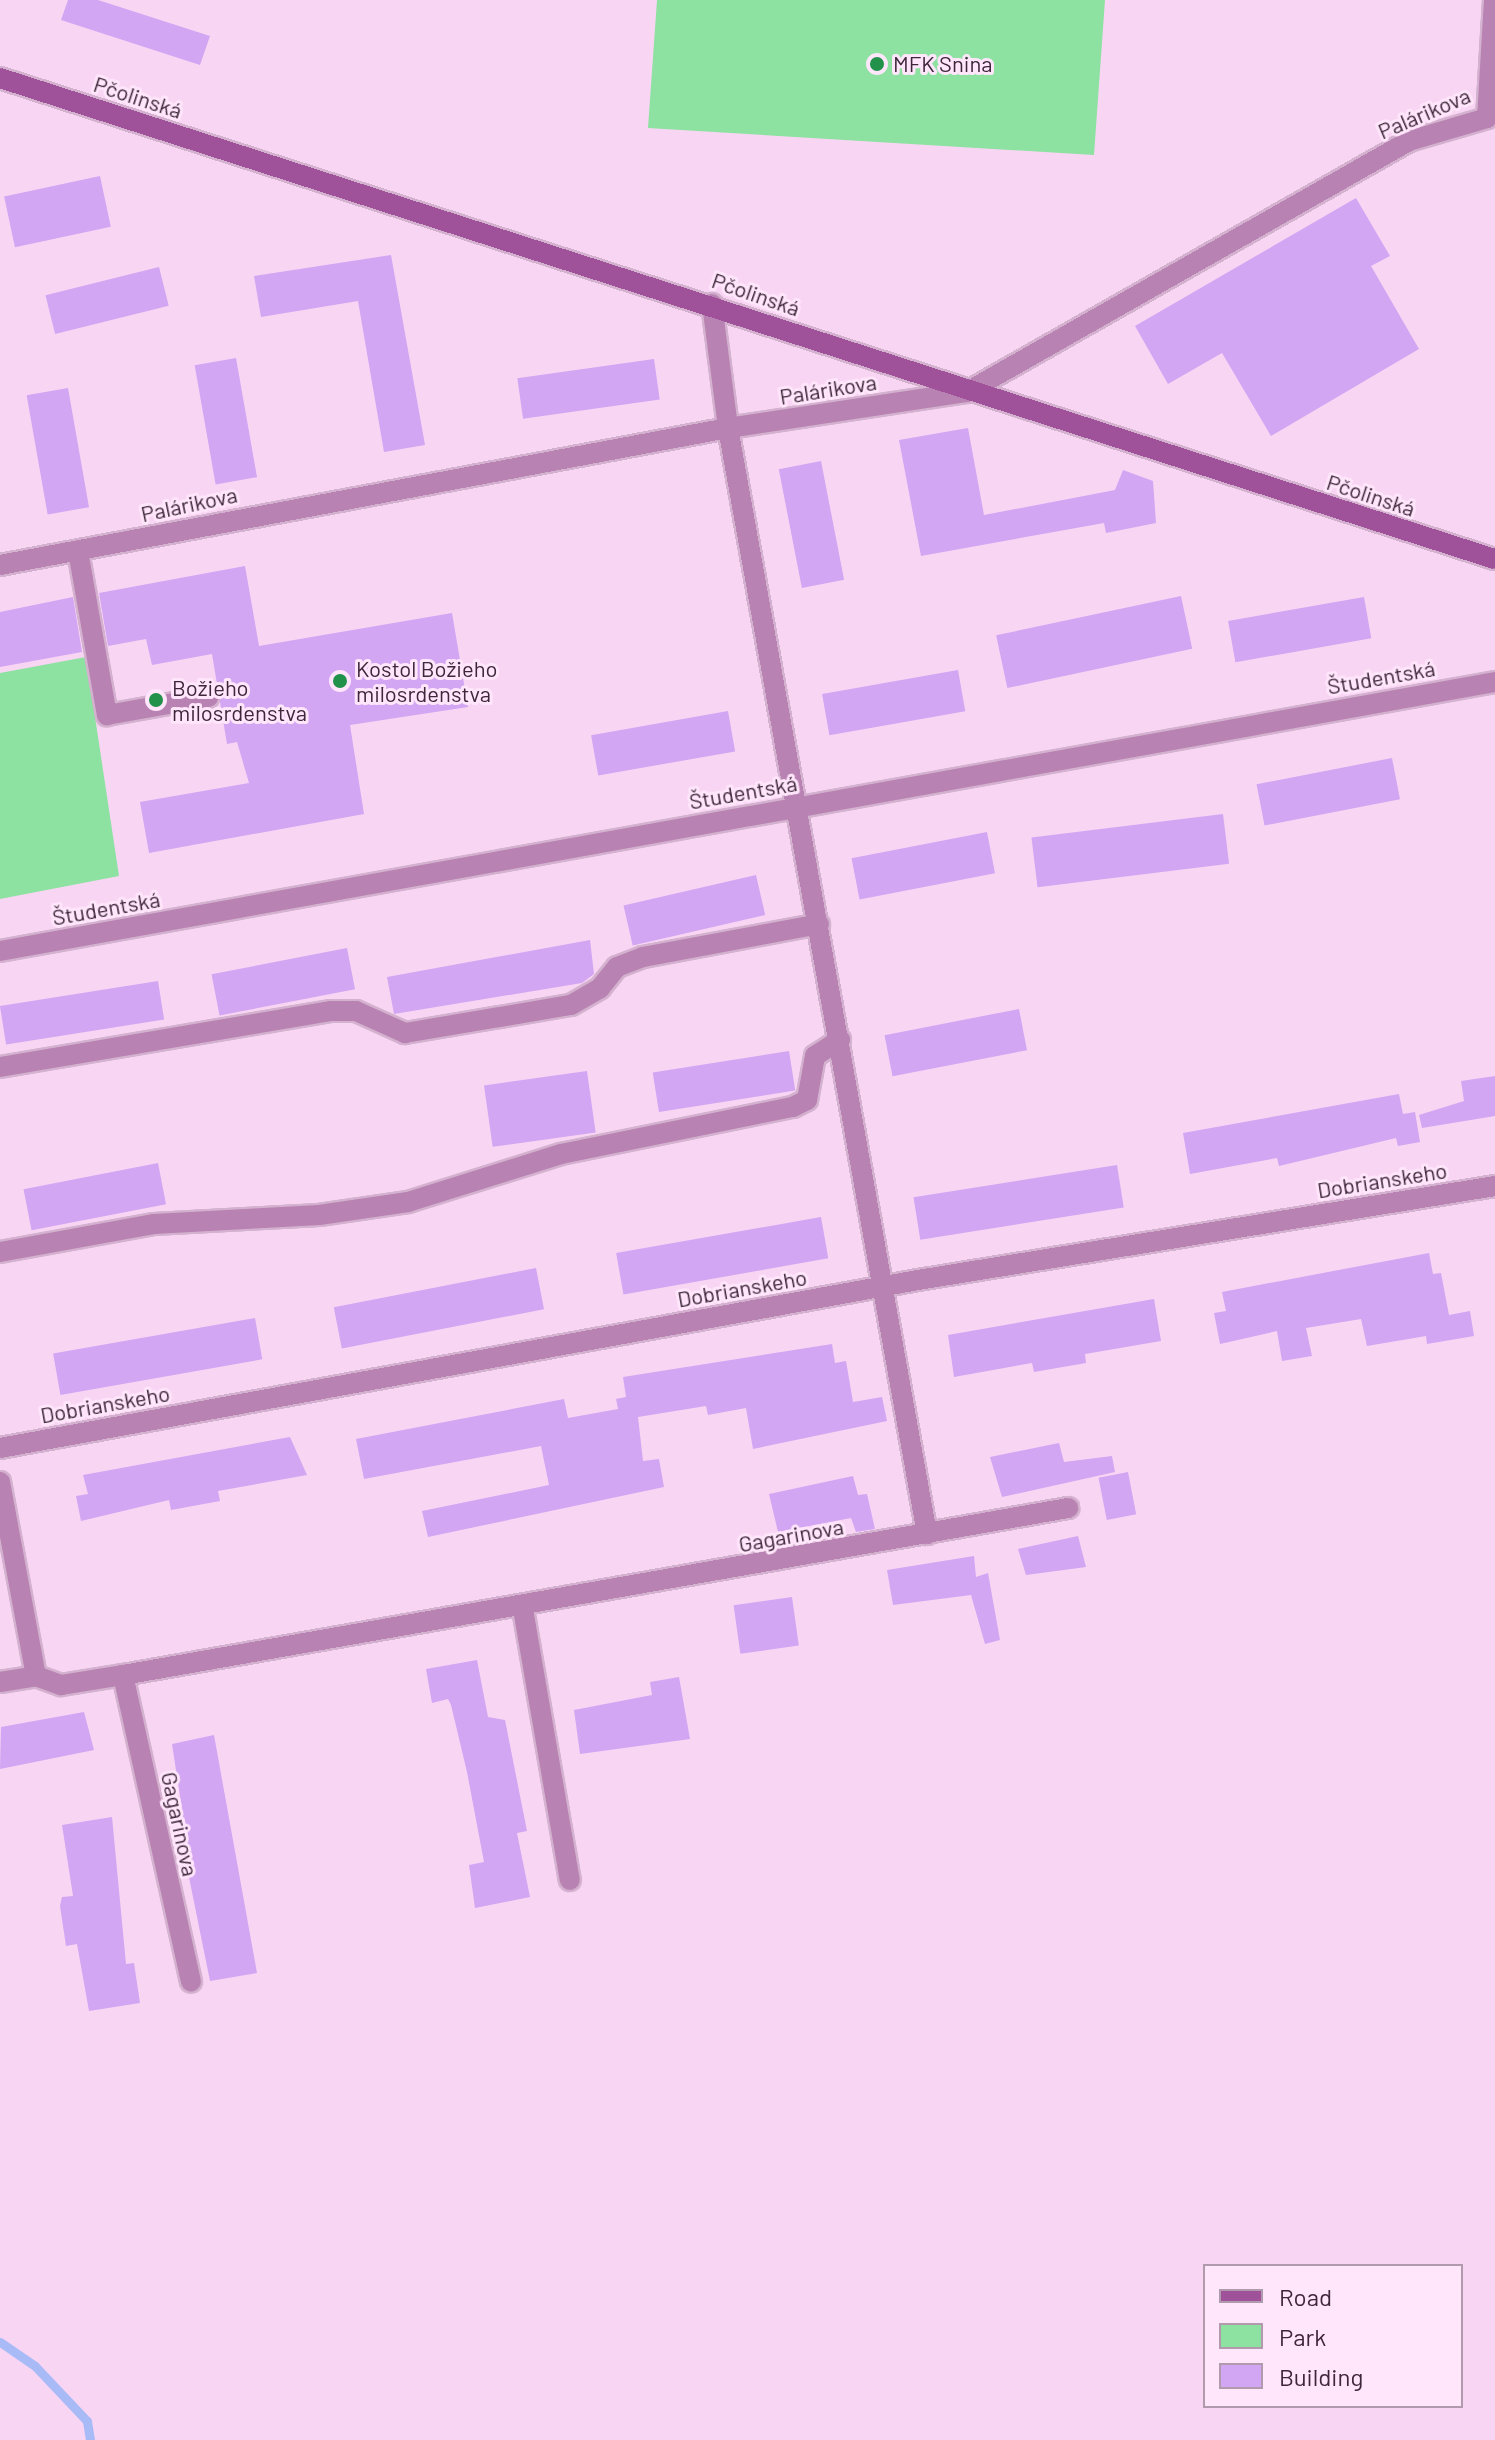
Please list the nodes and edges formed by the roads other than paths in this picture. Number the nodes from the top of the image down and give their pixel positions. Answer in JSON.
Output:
{"nodes":[{"id":1,"x":1494,"y":0,"type":"edge"},
{"id":2,"x":0,"y":78,"type":"edge"},
{"id":3,"x":712,"y":304,"type":"junction"},
{"id":4,"x":967,"y":392,"type":"junction"},
{"id":5,"x":728,"y":428,"type":"junction"},
{"id":6,"x":78,"y":551,"type":"junction"},
{"id":7,"x":1495,"y":559,"type":"edge"},
{"id":8,"x":0,"y":565,"type":"edge"},
{"id":9,"x":1495,"y":682,"type":"edge"},
{"id":10,"x":208,"y":697,"type":"dead end"},
{"id":11,"x":798,"y":807,"type":"junction"},
{"id":12,"x":819,"y":924,"type":"junction"},
{"id":13,"x":0,"y":951,"type":"edge"},
{"id":14,"x":840,"y":1040,"type":"junction"},
{"id":15,"x":0,"y":1067,"type":"edge"},
{"id":16,"x":1495,"y":1186,"type":"edge"},
{"id":17,"x":0,"y":1252,"type":"edge"},
{"id":18,"x":884,"y":1286,"type":"junction"},
{"id":19,"x":0,"y":1448,"type":"edge"},
{"id":20,"x":0,"y":1482,"type":"edge"},
{"id":21,"x":1068,"y":1508,"type":"dead end"},
{"id":22,"x":927,"y":1534,"type":"junction"},
{"id":23,"x":523,"y":1609,"type":"junction"},
{"id":24,"x":123,"y":1675,"type":"junction"},
{"id":25,"x":36,"y":1676,"type":"junction"},
{"id":26,"x":0,"y":1682,"type":"edge"},
{"id":27,"x":570,"y":1880,"type":"dead end"},
{"id":28,"x":191,"y":1982,"type":"dead end"}],
"edges":[{"from":1,"to":4,"type":"street","name":"Palárikova"},
{"from":2,"to":3,"type":"main road","name":"Pčolinská"},
{"from":3,"to":4,"type":"main road","name":"Pčolinská"},
{"from":3,"to":5,"type":"street"},
{"from":4,"to":5,"type":"street","name":"Palárikova"},
{"from":4,"to":7,"type":"main road","name":"Pčolinská"},
{"from":5,"to":6,"type":"street","name":"Palárikova"},
{"from":5,"to":11,"type":"street"},
{"from":6,"to":8,"type":"street","name":"Palárikova"},
{"from":6,"to":10,"type":"street"},
{"from":9,"to":11,"type":"street","name":"Študentská"},
{"from":11,"to":12,"type":"street"},
{"from":11,"to":13,"type":"street","name":"Študentská"},
{"from":12,"to":14,"type":"street"},
{"from":12,"to":15,"type":"street"},
{"from":14,"to":17,"type":"street"},
{"from":14,"to":18,"type":"street"},
{"from":16,"to":18,"type":"street","name":"Dobrianskeho"},
{"from":18,"to":19,"type":"street","name":"Dobrianskeho"},
{"from":18,"to":22,"type":"street"},
{"from":20,"to":25,"type":"street"},
{"from":21,"to":22,"type":"street","name":"Gagarinova"},
{"from":22,"to":23,"type":"street","name":"Gagarinova"},
{"from":23,"to":24,"type":"street","name":"Gagarinova"},
{"from":23,"to":27,"type":"street"},
{"from":24,"to":25,"type":"street","name":"Gagarinova"},
{"from":24,"to":28,"type":"street","name":"Gagarinova"},
{"from":25,"to":26,"type":"street","name":"Gagarinova"}]}
